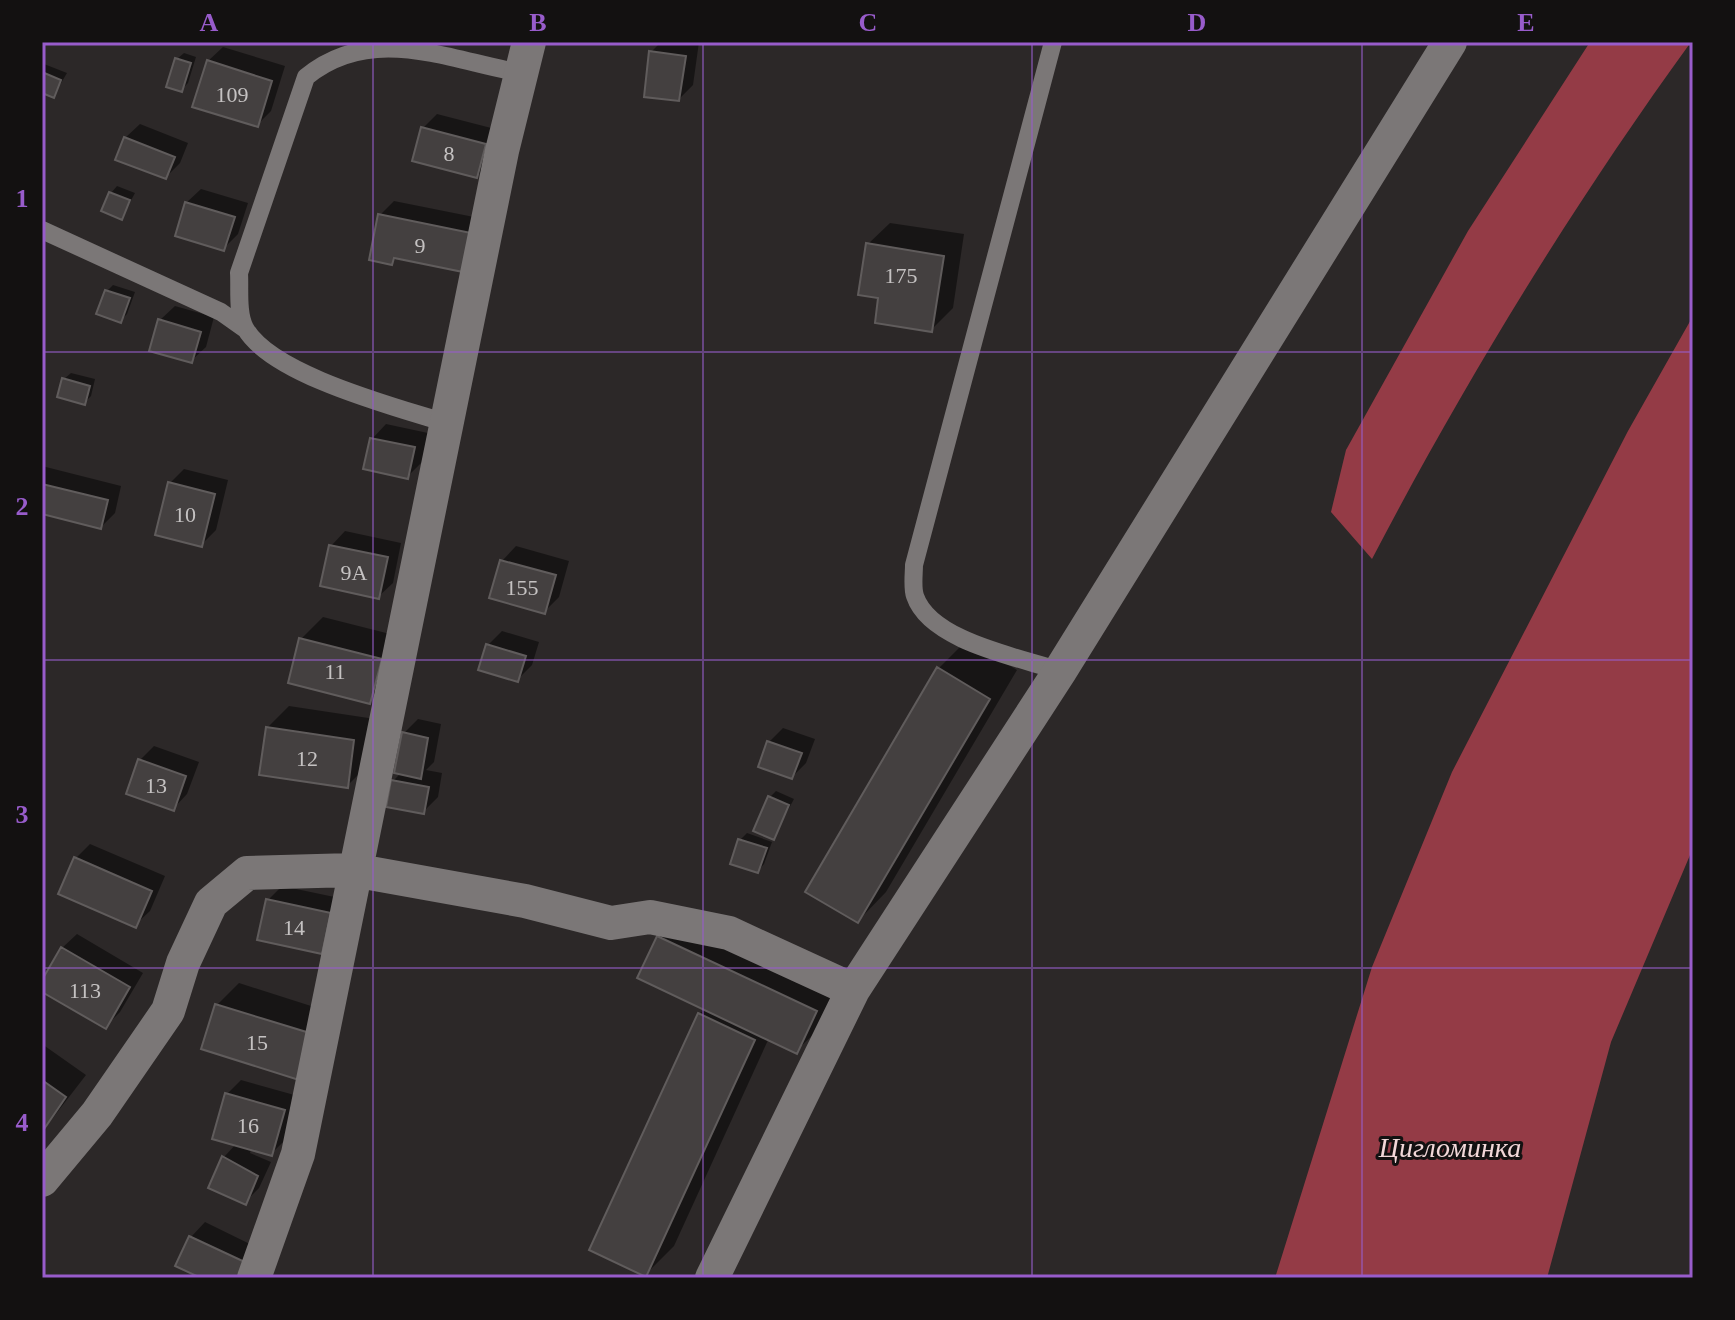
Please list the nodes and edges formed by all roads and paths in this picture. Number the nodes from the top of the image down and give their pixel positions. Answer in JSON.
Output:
{"nodes":[{"id":1,"x":1053,"y":42,"type":"edge"},
{"id":2,"x":1450,"y":42,"type":"edge"},
{"id":3,"x":525,"y":57,"type":"edge"},
{"id":4,"x":42,"y":230,"type":"edge"},
{"id":5,"x":245,"y":329,"type":"junction"},
{"id":6,"x":446,"y":423,"type":"junction"},
{"id":7,"x":1060,"y":671,"type":"junction"},
{"id":8,"x":353,"y":870,"type":"junction"},
{"id":9,"x":853,"y":990,"type":"junction"},
{"id":10,"x":42,"y":1180,"type":"edge"},
{"id":11,"x":254,"y":1278,"type":"edge"},
{"id":12,"x":712,"y":1278,"type":"edge"}],
"edges":[{"from":1,"to":7,"type":"lane"},
{"from":2,"to":7,"type":"street"},
{"from":3,"to":5,"type":"lane"},
{"from":3,"to":6,"type":"street"},
{"from":4,"to":5,"type":"lane"},
{"from":5,"to":6,"type":"lane"},
{"from":6,"to":8,"type":"street"},
{"from":7,"to":9,"type":"street"},
{"from":8,"to":9,"type":"street"},
{"from":8,"to":10,"type":"street"},
{"from":8,"to":11,"type":"street"},
{"from":9,"to":12,"type":"street"}]}
